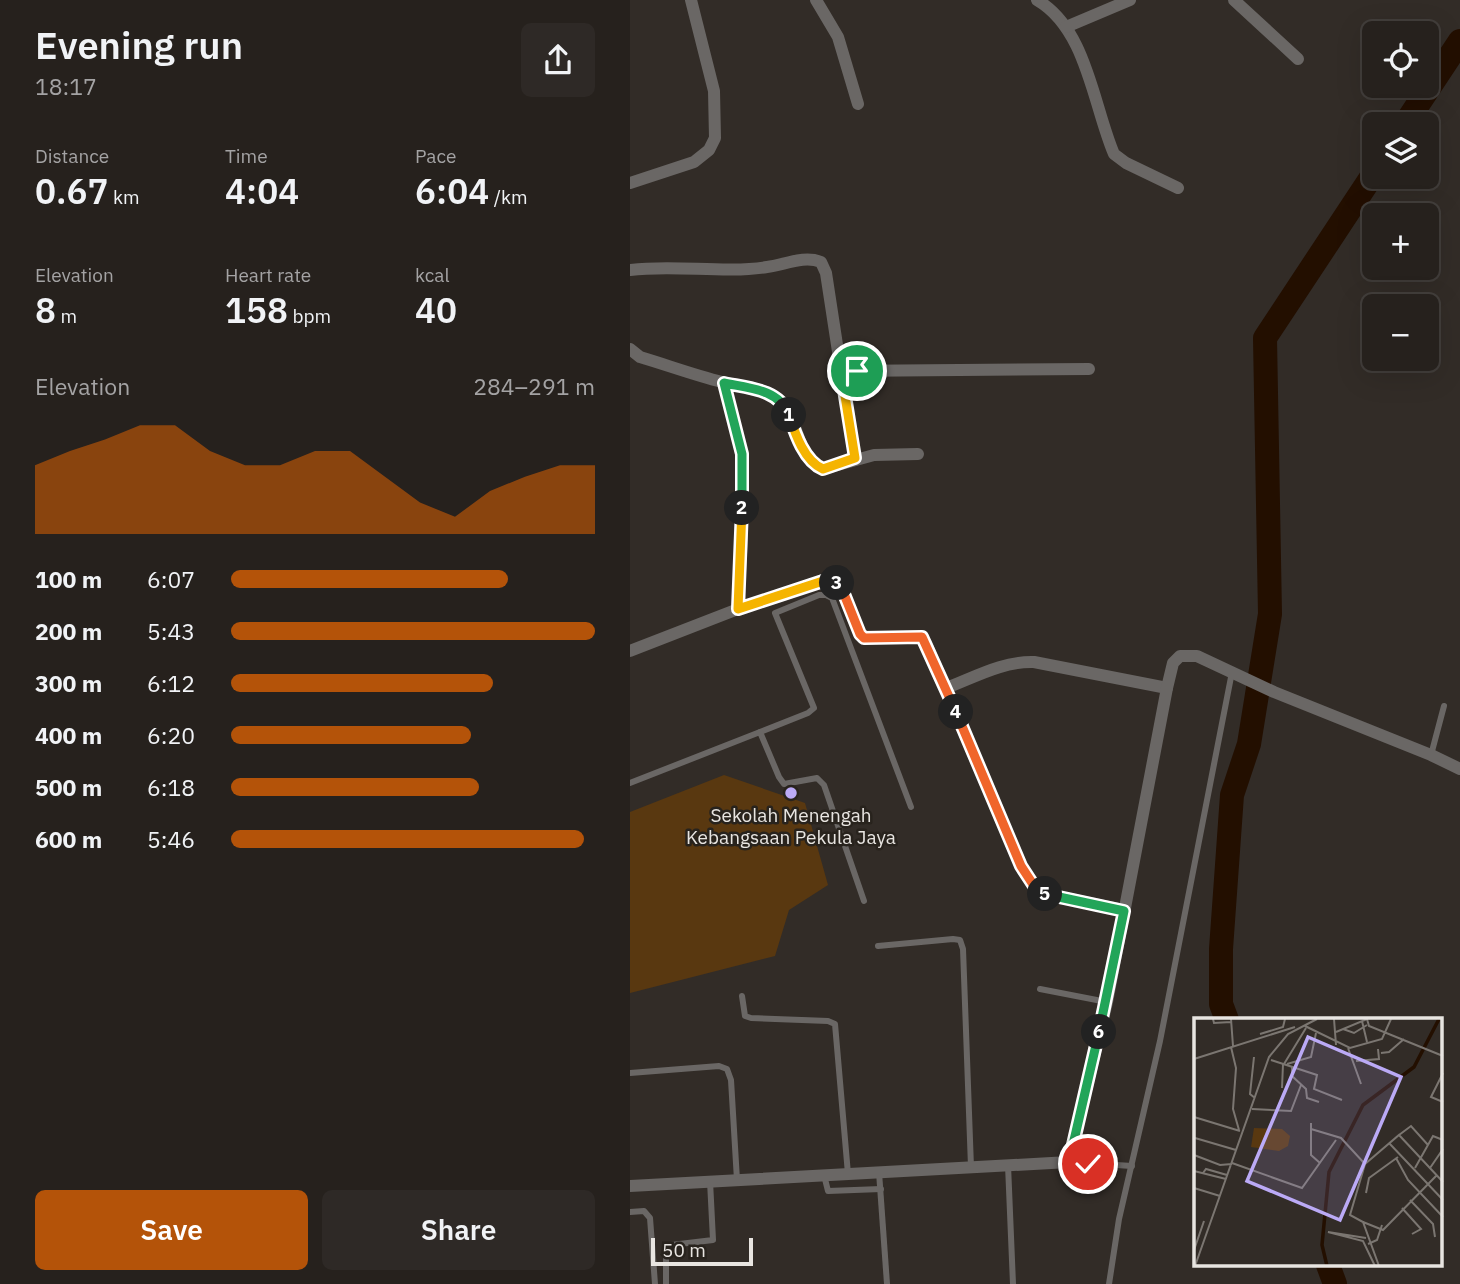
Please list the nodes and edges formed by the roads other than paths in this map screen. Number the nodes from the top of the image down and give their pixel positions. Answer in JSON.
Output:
{"nodes":[{"id":1,"x":691,"y":0,"type":"edge"},
{"id":2,"x":816,"y":0,"type":"edge"},
{"id":3,"x":1037,"y":0,"type":"edge"},
{"id":4,"x":1130,"y":0,"type":"edge"},
{"id":5,"x":1234,"y":0,"type":"edge"},
{"id":6,"x":1066,"y":27,"type":"junction"},
{"id":7,"x":1298,"y":59,"type":"dead end"},
{"id":8,"x":858,"y":104,"type":"dead end"},
{"id":9,"x":630,"y":183,"type":"edge"},
{"id":10,"x":1178,"y":188,"type":"dead end"},
{"id":11,"x":630,"y":270,"type":"edge"},
{"id":12,"x":630,"y":349,"type":"edge"},
{"id":13,"x":1089,"y":369,"type":"dead end"},
{"id":14,"x":841,"y":371,"type":"junction"},
{"id":15,"x":724,"y":383,"type":"junction"},
{"id":16,"x":918,"y":454,"type":"dead end"},
{"id":17,"x":855,"y":458,"type":"junction"},
{"id":18,"x":738,"y":609,"type":"junction"},
{"id":19,"x":926,"y":643,"type":"joint"},
{"id":20,"x":630,"y":651,"type":"edge"},
{"id":21,"x":1232,"y":673,"type":"junction"},
{"id":22,"x":946,"y":688,"type":"junction"},
{"id":23,"x":1167,"y":688,"type":"junction"},
{"id":24,"x":1444,"y":706,"type":"dead end"},
{"id":25,"x":760,"y":732,"type":"junction"},
{"id":26,"x":1431,"y":755,"type":"junction"},
{"id":27,"x":1460,"y":769,"type":"edge"},
{"id":28,"x":630,"y":783,"type":"edge"},
{"id":29,"x":911,"y":807,"type":"dead end"},
{"id":30,"x":864,"y":901,"type":"dead end"},
{"id":31,"x":1124,"y":911,"type":"junction"},
{"id":32,"x":878,"y":946,"type":"dead end"},
{"id":33,"x":1040,"y":989,"type":"dead end"},
{"id":34,"x":742,"y":996,"type":"dead end"},
{"id":35,"x":1107,"y":1002,"type":"junction"},
{"id":36,"x":630,"y":1073,"type":"edge"},
{"id":37,"x":1069,"y":1162,"type":"junction"},
{"id":38,"x":1008,"y":1165,"type":"junction"},
{"id":39,"x":1132,"y":1166,"type":"junction"},
{"id":40,"x":971,"y":1167,"type":"junction"},
{"id":41,"x":879,"y":1172,"type":"junction"},
{"id":42,"x":848,"y":1174,"type":"junction"},
{"id":43,"x":824,"y":1175,"type":"junction"},
{"id":44,"x":737,"y":1180,"type":"junction"},
{"id":45,"x":710,"y":1181,"type":"junction"},
{"id":46,"x":630,"y":1186,"type":"edge"},
{"id":47,"x":881,"y":1189,"type":"junction"},
{"id":48,"x":630,"y":1212,"type":"edge"},
{"id":49,"x":654,"y":1284,"type":"edge"},
{"id":50,"x":666,"y":1284,"type":"edge"},
{"id":51,"x":887,"y":1284,"type":"edge"},
{"id":52,"x":1013,"y":1284,"type":"edge"},
{"id":53,"x":1109,"y":1284,"type":"edge"}],
"edges":[{"from":1,"to":9,"type":"street"},
{"from":2,"to":8,"type":"street"},
{"from":3,"to":6,"type":"street"},
{"from":4,"to":6,"type":"street"},
{"from":5,"to":7,"type":"street"},
{"from":6,"to":10,"type":"street"},
{"from":11,"to":14,"type":"street"},
{"from":12,"to":15,"type":"street"},
{"from":13,"to":14,"type":"street"},
{"from":14,"to":17,"type":"street"},
{"from":15,"to":17,"type":"street"},
{"from":15,"to":18,"type":"street"},
{"from":16,"to":17,"type":"street"},
{"from":18,"to":19,"type":"lane"},
{"from":18,"to":20,"type":"street"},
{"from":19,"to":22,"type":"street"},
{"from":21,"to":23,"type":"street"},
{"from":21,"to":26,"type":"street"},
{"from":21,"to":39,"type":"lane"},
{"from":22,"to":23,"type":"street"},
{"from":22,"to":31,"type":"street"},
{"from":23,"to":31,"type":"street"},
{"from":24,"to":26,"type":"lane"},
{"from":25,"to":28,"type":"lane"},
{"from":25,"to":29,"type":"lane"},
{"from":25,"to":30,"type":"lane"},
{"from":26,"to":27,"type":"street"},
{"from":31,"to":35,"type":"street"},
{"from":32,"to":40,"type":"lane"},
{"from":33,"to":35,"type":"lane"},
{"from":34,"to":42,"type":"lane"},
{"from":35,"to":37,"type":"street"},
{"from":36,"to":44,"type":"lane"},
{"from":37,"to":38,"type":"street"},
{"from":37,"to":39,"type":"lane"},
{"from":38,"to":40,"type":"street"},
{"from":38,"to":52,"type":"lane"},
{"from":39,"to":53,"type":"lane"},
{"from":40,"to":41,"type":"street"},
{"from":41,"to":42,"type":"street"},
{"from":41,"to":47,"type":"lane"},
{"from":42,"to":43,"type":"street"},
{"from":43,"to":44,"type":"street"},
{"from":43,"to":47,"type":"lane"},
{"from":44,"to":45,"type":"street"},
{"from":45,"to":46,"type":"street"},
{"from":45,"to":50,"type":"lane"},
{"from":47,"to":51,"type":"lane"},
{"from":48,"to":49,"type":"lane"}]}
